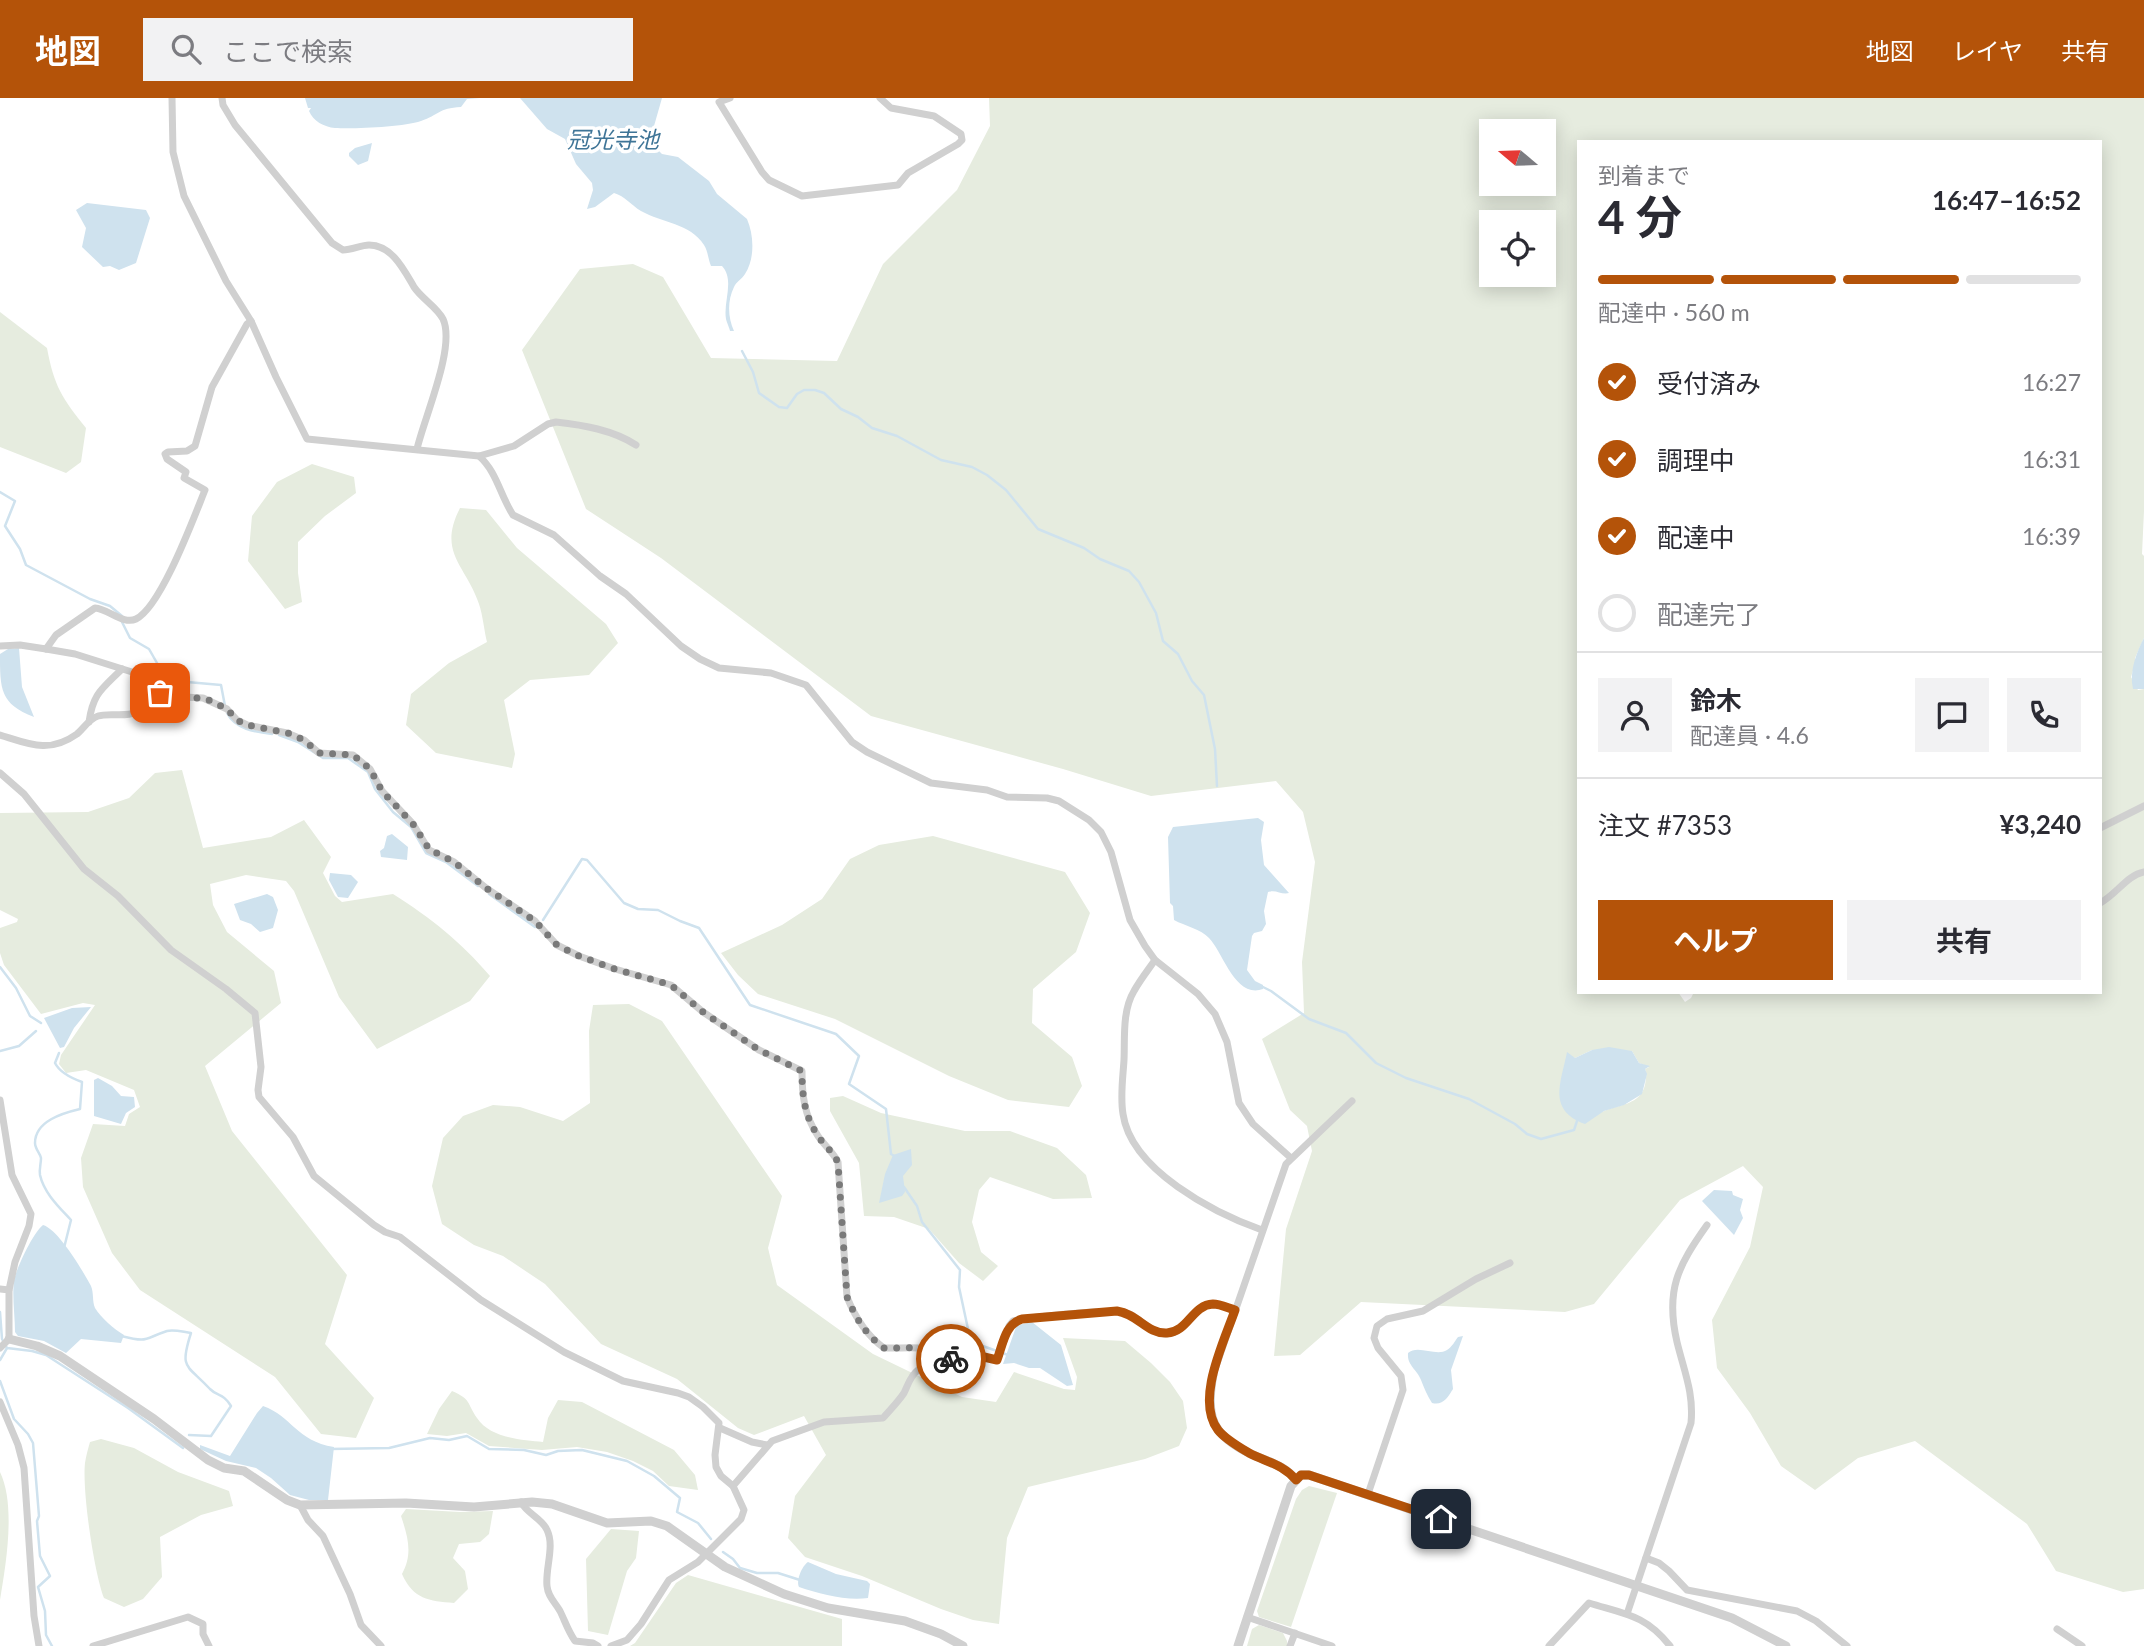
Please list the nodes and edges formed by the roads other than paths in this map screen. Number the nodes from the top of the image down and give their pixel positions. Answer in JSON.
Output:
{"nodes":[{"id":1,"x":172,"y":98,"type":"edge"},
{"id":2,"x":222,"y":98,"type":"edge"},
{"id":3,"x":730,"y":98,"type":"edge"},
{"id":4,"x":880,"y":98,"type":"edge"},
{"id":5,"x":251,"y":321,"type":"junction"},
{"id":6,"x":636,"y":445,"type":"dead end"},
{"id":7,"x":418,"y":449,"type":"junction"},
{"id":8,"x":479,"y":456,"type":"junction"},
{"id":9,"x":0,"y":646,"type":"edge"},
{"id":10,"x":46,"y":649,"type":"junction"},
{"id":11,"x":121,"y":670,"type":"junction"},
{"id":12,"x":154,"y":686,"type":"junction"},
{"id":13,"x":89,"y":722,"type":"junction"},
{"id":14,"x":0,"y":736,"type":"edge"},
{"id":15,"x":0,"y":773,"type":"edge"},
{"id":16,"x":2144,"y":806,"type":"edge"},
{"id":17,"x":2102,"y":827,"type":"edge"},
{"id":18,"x":2144,"y":872,"type":"edge"},
{"id":19,"x":2102,"y":901,"type":"edge"},
{"id":20,"x":1155,"y":960,"type":"junction"},
{"id":21,"x":0,"y":1100,"type":"edge"},
{"id":22,"x":1352,"y":1101,"type":"dead end"},
{"id":23,"x":1291,"y":1158,"type":"junction"},
{"id":24,"x":1707,"y":1225,"type":"dead end"},
{"id":25,"x":1262,"y":1230,"type":"junction"},
{"id":26,"x":1510,"y":1263,"type":"dead end"},
{"id":27,"x":0,"y":1289,"type":"edge"},
{"id":28,"x":9,"y":1290,"type":"junction"},
{"id":29,"x":1235,"y":1310,"type":"junction"},
{"id":30,"x":4,"y":1343,"type":"edge"},
{"id":31,"x":951,"y":1359,"type":"junction"},
{"id":32,"x":1213,"y":1375,"type":"joint"},
{"id":33,"x":0,"y":1402,"type":"edge"},
{"id":34,"x":720,"y":1428,"type":"junction"},
{"id":35,"x":767,"y":1445,"type":"junction"},
{"id":36,"x":1296,"y":1480,"type":"junction"},
{"id":37,"x":733,"y":1486,"type":"junction"},
{"id":38,"x":1368,"y":1494,"type":"junction"},
{"id":39,"x":521,"y":1502,"type":"junction"},
{"id":40,"x":300,"y":1505,"type":"junction"},
{"id":41,"x":705,"y":1555,"type":"junction"},
{"id":42,"x":1646,"y":1558,"type":"junction"},
{"id":43,"x":1637,"y":1587,"type":"junction"},
{"id":44,"x":1627,"y":1614,"type":"junction"},
{"id":45,"x":1247,"y":1617,"type":"junction"},
{"id":46,"x":2057,"y":1629,"type":"dead end"},
{"id":47,"x":1295,"y":1633,"type":"junction"},
{"id":48,"x":39,"y":1646,"type":"edge"},
{"id":49,"x":93,"y":1646,"type":"edge"},
{"id":50,"x":209,"y":1646,"type":"edge"},
{"id":51,"x":381,"y":1646,"type":"edge"},
{"id":52,"x":598,"y":1646,"type":"edge"},
{"id":53,"x":611,"y":1646,"type":"edge"},
{"id":54,"x":963,"y":1646,"type":"edge"},
{"id":55,"x":1238,"y":1646,"type":"edge"},
{"id":56,"x":1290,"y":1646,"type":"edge"},
{"id":57,"x":1332,"y":1646,"type":"edge"},
{"id":58,"x":1549,"y":1646,"type":"edge"},
{"id":59,"x":1670,"y":1646,"type":"edge"},
{"id":60,"x":1786,"y":1646,"type":"edge"},
{"id":61,"x":1847,"y":1646,"type":"edge"},
{"id":62,"x":2082,"y":1646,"type":"edge"}],
"edges":[{"from":1,"to":5,"type":"street"},
{"from":2,"to":7,"type":"street"},
{"from":3,"to":4,"type":"street"},
{"from":5,"to":7,"type":"street"},
{"from":5,"to":10,"type":"street"},
{"from":6,"to":8,"type":"street"},
{"from":7,"to":8,"type":"street"},
{"from":8,"to":20,"type":"street"},
{"from":9,"to":10,"type":"street"},
{"from":10,"to":11,"type":"street"},
{"from":11,"to":12,"type":"street"},
{"from":11,"to":13,"type":"street"},
{"from":12,"to":13,"type":"street"},
{"from":12,"to":31,"type":"street"},
{"from":13,"to":14,"type":"street"},
{"from":15,"to":34,"type":"street"},
{"from":16,"to":17,"type":"street"},
{"from":18,"to":19,"type":"street"},
{"from":20,"to":23,"type":"street"},
{"from":20,"to":25,"type":"street"},
{"from":21,"to":28,"type":"street"},
{"from":22,"to":23,"type":"street"},
{"from":23,"to":25,"type":"street"},
{"from":24,"to":42,"type":"street"},
{"from":25,"to":29,"type":"street"},
{"from":26,"to":38,"type":"street"},
{"from":27,"to":28,"type":"street"},
{"from":28,"to":30,"type":"street"},
{"from":29,"to":31,"type":"street"},
{"from":29,"to":32,"type":"street"},
{"from":30,"to":40,"type":"street"},
{"from":31,"to":35,"type":"street"},
{"from":32,"to":36,"type":"street"},
{"from":33,"to":48,"type":"street"},
{"from":34,"to":35,"type":"street"},
{"from":34,"to":37,"type":"street"},
{"from":35,"to":37,"type":"street"},
{"from":36,"to":38,"type":"street"},
{"from":36,"to":45,"type":"street"},
{"from":37,"to":41,"type":"street"},
{"from":38,"to":43,"type":"street"},
{"from":39,"to":40,"type":"street"},
{"from":39,"to":41,"type":"street"},
{"from":39,"to":52,"type":"street"},
{"from":40,"to":51,"type":"street"},
{"from":41,"to":53,"type":"street"},
{"from":41,"to":54,"type":"street"},
{"from":42,"to":43,"type":"street"},
{"from":42,"to":61,"type":"street"},
{"from":43,"to":44,"type":"street"},
{"from":43,"to":60,"type":"street"},
{"from":44,"to":58,"type":"street"},
{"from":44,"to":59,"type":"street"},
{"from":45,"to":47,"type":"street"},
{"from":45,"to":55,"type":"street"},
{"from":46,"to":62,"type":"street"},
{"from":47,"to":56,"type":"street"},
{"from":47,"to":57,"type":"street"},
{"from":49,"to":50,"type":"street"}]}
